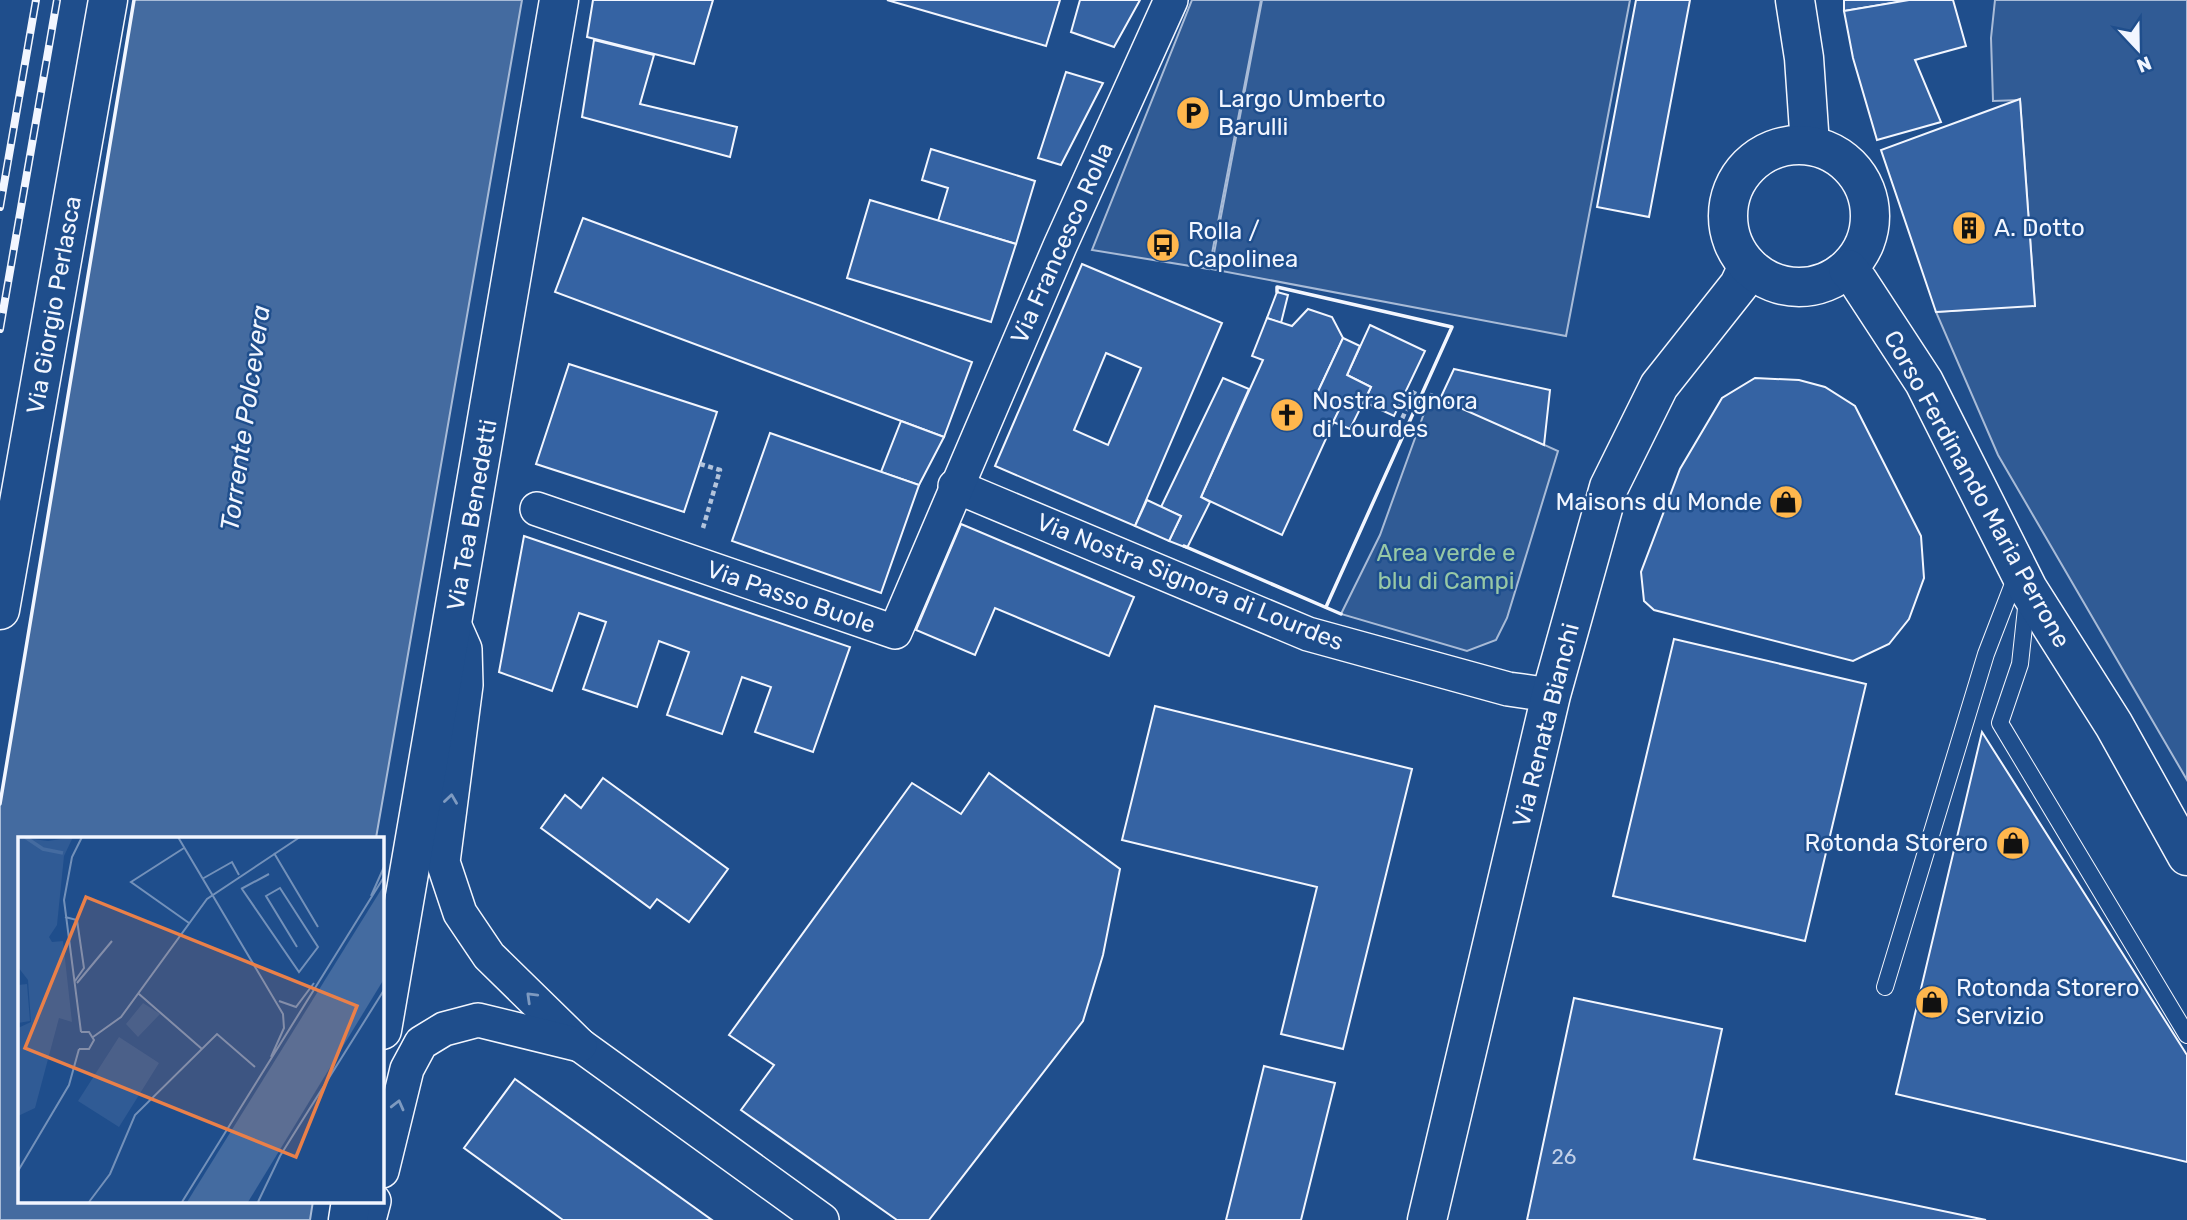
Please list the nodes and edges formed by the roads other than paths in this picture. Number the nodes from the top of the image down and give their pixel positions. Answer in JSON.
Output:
{"nodes":[{"id":1,"x":108,"y":0,"type":"edge"},
{"id":2,"x":559,"y":0,"type":"edge"},
{"id":3,"x":1171,"y":0,"type":"edge"},
{"id":4,"x":1795,"y":0,"type":"edge"},
{"id":5,"x":1810,"y":145,"type":"junction"},
{"id":6,"x":1748,"y":266,"type":"junction"},
{"id":7,"x":1848,"y":269,"type":"junction"},
{"id":8,"x":956,"y":486,"type":"junction"},
{"id":9,"x":537,"y":509,"type":"dead end"},
{"id":10,"x":2023,"y":580,"type":"junction"},
{"id":11,"x":0,"y":610,"type":"edge"},
{"id":12,"x":454,"y":624,"type":"junction"},
{"id":13,"x":1552,"y":695,"type":"junction"},
{"id":14,"x":2187,"y":856,"type":"edge"},
{"id":15,"x":1885,"y":987,"type":"dead end"},
{"id":16,"x":383,"y":1024,"type":"edge"},
{"id":17,"x":2187,"y":1035,"type":"edge"},
{"id":18,"x":580,"y":1045,"type":"junction"},
{"id":19,"x":383,"y":1167,"type":"edge"},
{"id":20,"x":351,"y":1202,"type":"edge"},
{"id":21,"x":374,"y":1202,"type":"edge"},
{"id":22,"x":348,"y":1220,"type":"edge"},
{"id":23,"x":369,"y":1220,"type":"edge"},
{"id":24,"x":822,"y":1220,"type":"edge"},
{"id":25,"x":1427,"y":1220,"type":"edge"}],
"edges":[{"from":1,"to":11,"type":"main road","name":"Via Giorgio Perlasca"},
{"from":2,"to":12,"type":"main road","name":"Via Tea Benedetti"},
{"from":3,"to":8,"type":"street","name":"Via Francesco Rolla"},
{"from":4,"to":5,"type":"main road"},
{"from":5,"to":6,"type":"main road"},
{"from":5,"to":7,"type":"main road"},
{"from":6,"to":7,"type":"main road"},
{"from":6,"to":13,"type":"main road","name":"Via Renata Bianchi"},
{"from":7,"to":10,"type":"main road","name":"Corso Ferdinando Maria Perrone"},
{"from":8,"to":9,"type":"street","name":"Via Passo Buole"},
{"from":8,"to":13,"type":"street","name":"Via Nostra Signora di Lourdes"},
{"from":10,"to":14,"type":"main road","name":"Corso Ferdinando Maria Perrone"},
{"from":10,"to":15,"type":"lane"},
{"from":10,"to":17,"type":"lane"},
{"from":12,"to":16,"type":"main road","name":"Via Tea Benedetti"},
{"from":18,"to":12,"type":"street","one_way":true},
{"from":13,"to":25,"type":"main road","name":"Via Renata Bianchi"},
{"from":19,"to":18,"type":"street","one_way":true},
{"from":18,"to":24,"type":"street"},
{"from":20,"to":22,"type":"main road"},
{"from":21,"to":23,"type":"street"}]}
